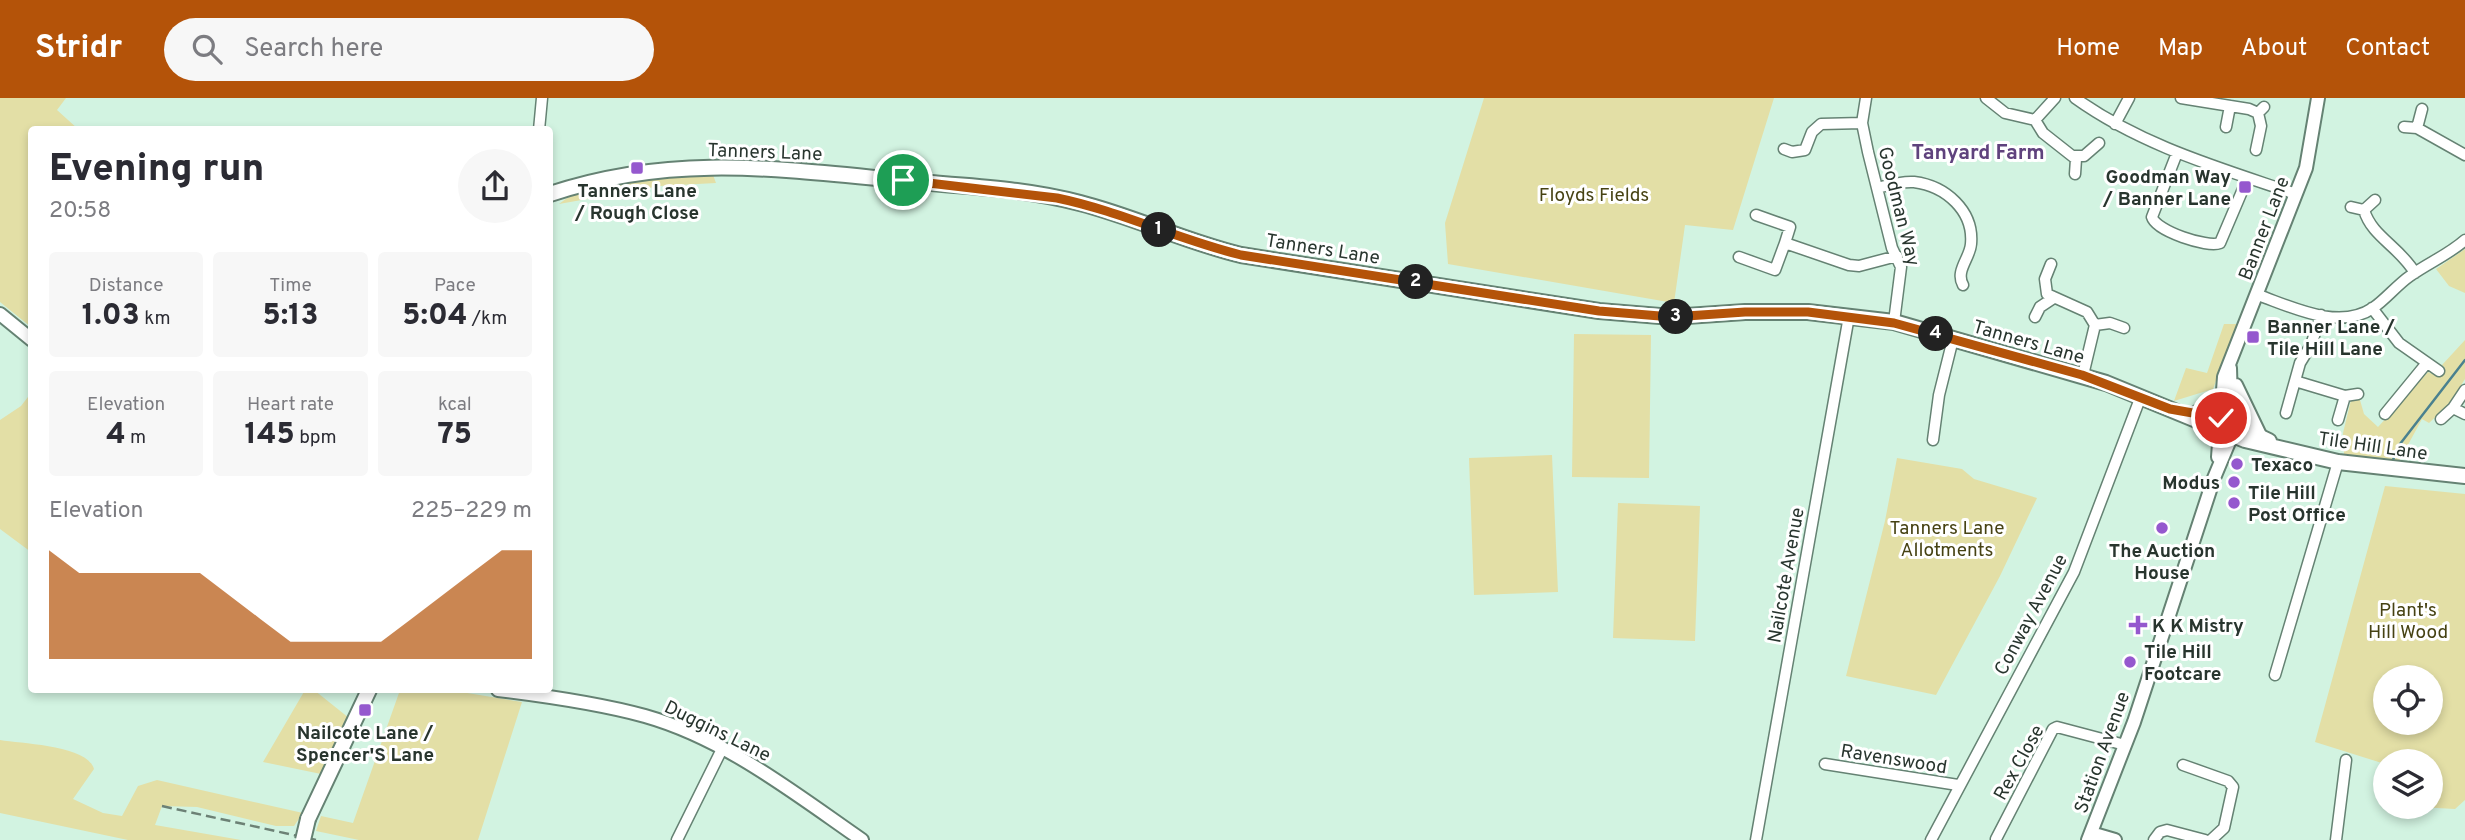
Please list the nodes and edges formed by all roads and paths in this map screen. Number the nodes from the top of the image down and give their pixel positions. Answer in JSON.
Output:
{"nodes":[{"id":1,"x":542,"y":98,"type":"edge"},
{"id":2,"x":1866,"y":98,"type":"edge"},
{"id":3,"x":1986,"y":98,"type":"edge"},
{"id":4,"x":2055,"y":98,"type":"edge"},
{"id":5,"x":2075,"y":98,"type":"edge"},
{"id":6,"x":2129,"y":98,"type":"edge"},
{"id":7,"x":2181,"y":98,"type":"edge"},
{"id":8,"x":2318,"y":98,"type":"edge"},
{"id":9,"x":2230,"y":106,"type":"junction"},
{"id":10,"x":2422,"y":109,"type":"dead end"},
{"id":11,"x":2035,"y":120,"type":"junction"},
{"id":12,"x":1862,"y":123,"type":"junction"},
{"id":13,"x":2115,"y":124,"type":"junction"},
{"id":14,"x":540,"y":126,"type":"edge"},
{"id":15,"x":2226,"y":127,"type":"dead end"},
{"id":16,"x":2404,"y":127,"type":"dead end"},
{"id":17,"x":2417,"y":128,"type":"junction"},
{"id":18,"x":2099,"y":143,"type":"dead end"},
{"id":19,"x":1808,"y":148,"type":"junction"},
{"id":20,"x":1784,"y":149,"type":"dead end"},
{"id":21,"x":2256,"y":150,"type":"dead end"},
{"id":22,"x":2177,"y":153,"type":"junction"},
{"id":23,"x":2465,"y":155,"type":"edge"},
{"id":24,"x":1818,"y":156,"type":"dead end"},
{"id":25,"x":2073,"y":156,"type":"junction"},
{"id":26,"x":2075,"y":174,"type":"dead end"},
{"id":27,"x":1877,"y":188,"type":"junction"},
{"id":28,"x":2243,"y":189,"type":"dead end"},
{"id":29,"x":553,"y":193,"type":"edge"},
{"id":30,"x":2296,"y":194,"type":"junction"},
{"id":31,"x":2375,"y":200,"type":"dead end"},
{"id":32,"x":2351,"y":207,"type":"dead end"},
{"id":33,"x":2364,"y":210,"type":"junction"},
{"id":34,"x":1756,"y":215,"type":"dead end"},
{"id":35,"x":2465,"y":240,"type":"edge"},
{"id":36,"x":1785,"y":243,"type":"junction"},
{"id":37,"x":1739,"y":257,"type":"dead end"},
{"id":38,"x":1897,"y":257,"type":"junction"},
{"id":39,"x":2050,"y":264,"type":"dead end"},
{"id":40,"x":2415,"y":273,"type":"junction"},
{"id":41,"x":1961,"y":274,"type":"junction"},
{"id":42,"x":1950,"y":278,"type":"dead end"},
{"id":43,"x":1963,"y":285,"type":"dead end"},
{"id":44,"x":2258,"y":295,"type":"junction"},
{"id":45,"x":2052,"y":299,"type":"junction"},
{"id":46,"x":2372,"y":308,"type":"junction"},
{"id":47,"x":0,"y":313,"type":"edge"},
{"id":48,"x":2321,"y":315,"type":"junction"},
{"id":49,"x":1849,"y":316,"type":"junction"},
{"id":50,"x":2035,"y":317,"type":"dead end"},
{"id":51,"x":1894,"y":323,"type":"junction"},
{"id":52,"x":2095,"y":325,"type":"junction"},
{"id":53,"x":2124,"y":328,"type":"dead end"},
{"id":54,"x":28,"y":337,"type":"edge"},
{"id":55,"x":1952,"y":339,"type":"junction"},
{"id":56,"x":2426,"y":364,"type":"junction"},
{"id":57,"x":2230,"y":368,"type":"junction"},
{"id":58,"x":2439,"y":370,"type":"dead end"},
{"id":59,"x":2082,"y":375,"type":"junction"},
{"id":60,"x":2295,"y":381,"type":"junction"},
{"id":61,"x":2465,"y":390,"type":"edge"},
{"id":62,"x":2358,"y":394,"type":"dead end"},
{"id":63,"x":2141,"y":396,"type":"junction"},
{"id":64,"x":2345,"y":396,"type":"junction"},
{"id":65,"x":2453,"y":408,"type":"junction"},
{"id":66,"x":2286,"y":413,"type":"dead end"},
{"id":67,"x":2385,"y":414,"type":"dead end"},
{"id":68,"x":2465,"y":414,"type":"edge"},
{"id":69,"x":2441,"y":419,"type":"dead end"},
{"id":70,"x":2339,"y":420,"type":"dead end"},
{"id":71,"x":2226,"y":426,"type":"junction"},
{"id":72,"x":2260,"y":435,"type":"junction"},
{"id":73,"x":1933,"y":440,"type":"dead end"},
{"id":74,"x":2276,"y":446,"type":"junction"},
{"id":75,"x":2338,"y":462,"type":"junction"},
{"id":76,"x":2465,"y":476,"type":"edge"},
{"id":77,"x":2275,"y":675,"type":"dead end"},
{"id":78,"x":368,"y":693,"type":"edge"},
{"id":79,"x":515,"y":693,"type":"edge"},
{"id":80,"x":2125,"y":745,"type":"junction"},
{"id":81,"x":722,"y":749,"type":"junction"},
{"id":82,"x":2346,"y":760,"type":"dead end"},
{"id":83,"x":1825,"y":764,"type":"dead end"},
{"id":84,"x":2183,"y":765,"type":"dead end"},
{"id":85,"x":1958,"y":785,"type":"junction"},
{"id":86,"x":2090,"y":836,"type":"edge"},
{"id":87,"x":1996,"y":839,"type":"edge"},
{"id":88,"x":303,"y":840,"type":"edge"},
{"id":89,"x":677,"y":840,"type":"edge"},
{"id":90,"x":862,"y":840,"type":"edge"},
{"id":91,"x":1756,"y":840,"type":"edge"},
{"id":92,"x":1931,"y":840,"type":"edge"},
{"id":93,"x":2115,"y":840,"type":"edge"},
{"id":94,"x":2154,"y":840,"type":"edge"},
{"id":95,"x":2205,"y":840,"type":"edge"},
{"id":96,"x":2211,"y":840,"type":"edge"},
{"id":97,"x":2336,"y":840,"type":"edge"}],
"edges":[{"from":1,"to":14,"type":"street"},
{"from":2,"to":12,"type":"street","name":"Goodman Way"},
{"from":3,"to":11,"type":"street"},
{"from":4,"to":11,"type":"street"},
{"from":5,"to":13,"type":"street"},
{"from":6,"to":13,"type":"street"},
{"from":7,"to":9,"type":"street"},
{"from":8,"to":30,"type":"street","name":"Banner Lane"},
{"from":9,"to":15,"type":"street"},
{"from":9,"to":21,"type":"street"},
{"from":10,"to":17,"type":"street"},
{"from":11,"to":25,"type":"street"},
{"from":12,"to":19,"type":"street"},
{"from":12,"to":27,"type":"street","name":"Goodman Way"},
{"from":13,"to":22,"type":"street"},
{"from":16,"to":17,"type":"street"},
{"from":17,"to":23,"type":"street"},
{"from":18,"to":25,"type":"street"},
{"from":19,"to":20,"type":"street"},
{"from":19,"to":24,"type":"street"},
{"from":22,"to":28,"type":"street"},
{"from":22,"to":30,"type":"street"},
{"from":25,"to":26,"type":"street"},
{"from":27,"to":38,"type":"street","name":"Goodman Way"},
{"from":27,"to":41,"type":"street"},
{"from":29,"to":49,"type":"main road","name":"Tanners Lane"},
{"from":30,"to":44,"type":"street","name":"Banner Lane"},
{"from":31,"to":33,"type":"street"},
{"from":32,"to":33,"type":"street"},
{"from":33,"to":40,"type":"street"},
{"from":34,"to":36,"type":"street"},
{"from":35,"to":40,"type":"street"},
{"from":36,"to":37,"type":"street"},
{"from":36,"to":38,"type":"street"},
{"from":38,"to":51,"type":"street","name":"Goodman Way"},
{"from":39,"to":45,"type":"street"},
{"from":40,"to":46,"type":"street"},
{"from":41,"to":42,"type":"street"},
{"from":41,"to":43,"type":"street"},
{"from":44,"to":48,"type":"street"},
{"from":44,"to":57,"type":"street","name":"Banner Lane"},
{"from":45,"to":50,"type":"street"},
{"from":45,"to":52,"type":"street"},
{"from":46,"to":48,"type":"street"},
{"from":46,"to":56,"type":"street"},
{"from":47,"to":54,"type":"street"},
{"from":48,"to":60,"type":"street"},
{"from":49,"to":51,"type":"main road","name":"Tanners Lane"},
{"from":49,"to":91,"type":"street","name":"Nailcote Avenue"},
{"from":51,"to":55,"type":"main road","name":"Tanners Lane"},
{"from":52,"to":53,"type":"street"},
{"from":52,"to":59,"type":"street"},
{"from":55,"to":59,"type":"main road","name":"Tanners Lane"},
{"from":55,"to":73,"type":"street"},
{"from":56,"to":58,"type":"street"},
{"from":56,"to":67,"type":"street"},
{"from":57,"to":71,"type":"street","name":"Banner Lane"},
{"from":57,"to":72,"type":"street"},
{"from":59,"to":63,"type":"main road","name":"Tanners Lane"},
{"from":60,"to":64,"type":"street"},
{"from":60,"to":66,"type":"street"},
{"from":61,"to":65,"type":"street"},
{"from":62,"to":64,"type":"street"},
{"from":63,"to":71,"type":"main road","name":"Tanners Lane"},
{"from":63,"to":85,"type":"street","name":"Conway Avenue"},
{"from":64,"to":70,"type":"street"},
{"from":65,"to":68,"type":"street"},
{"from":65,"to":69,"type":"street"},
{"from":71,"to":72,"type":"main road","name":"Tile Hill Lane"},
{"from":71,"to":74,"type":"main road","name":"Tile Hill Lane"},
{"from":71,"to":80,"type":"street","name":"Station Avenue"},
{"from":72,"to":74,"type":"main road","name":"Tile Hill Lane"},
{"from":74,"to":75,"type":"main road","name":"Tile Hill Lane"},
{"from":75,"to":76,"type":"main road","name":"Tile Hill Lane"},
{"from":75,"to":77,"type":"street"},
{"from":78,"to":88,"type":"main road","bridge":true},
{"from":79,"to":81,"type":"street","name":"Duggins Lane"},
{"from":80,"to":86,"type":"street","name":"Station Avenue"},
{"from":80,"to":87,"type":"street","name":"Rex Close"},
{"from":81,"to":89,"type":"street"},
{"from":81,"to":90,"type":"street","name":"Duggins Lane"},
{"from":82,"to":97,"type":"street"},
{"from":83,"to":85,"type":"street","name":"Ravenswood"},
{"from":84,"to":96,"type":"street"},
{"from":85,"to":92,"type":"street","name":"Conway Avenue"},
{"from":86,"to":93,"type":"street"},
{"from":94,"to":95,"type":"street"}]}
